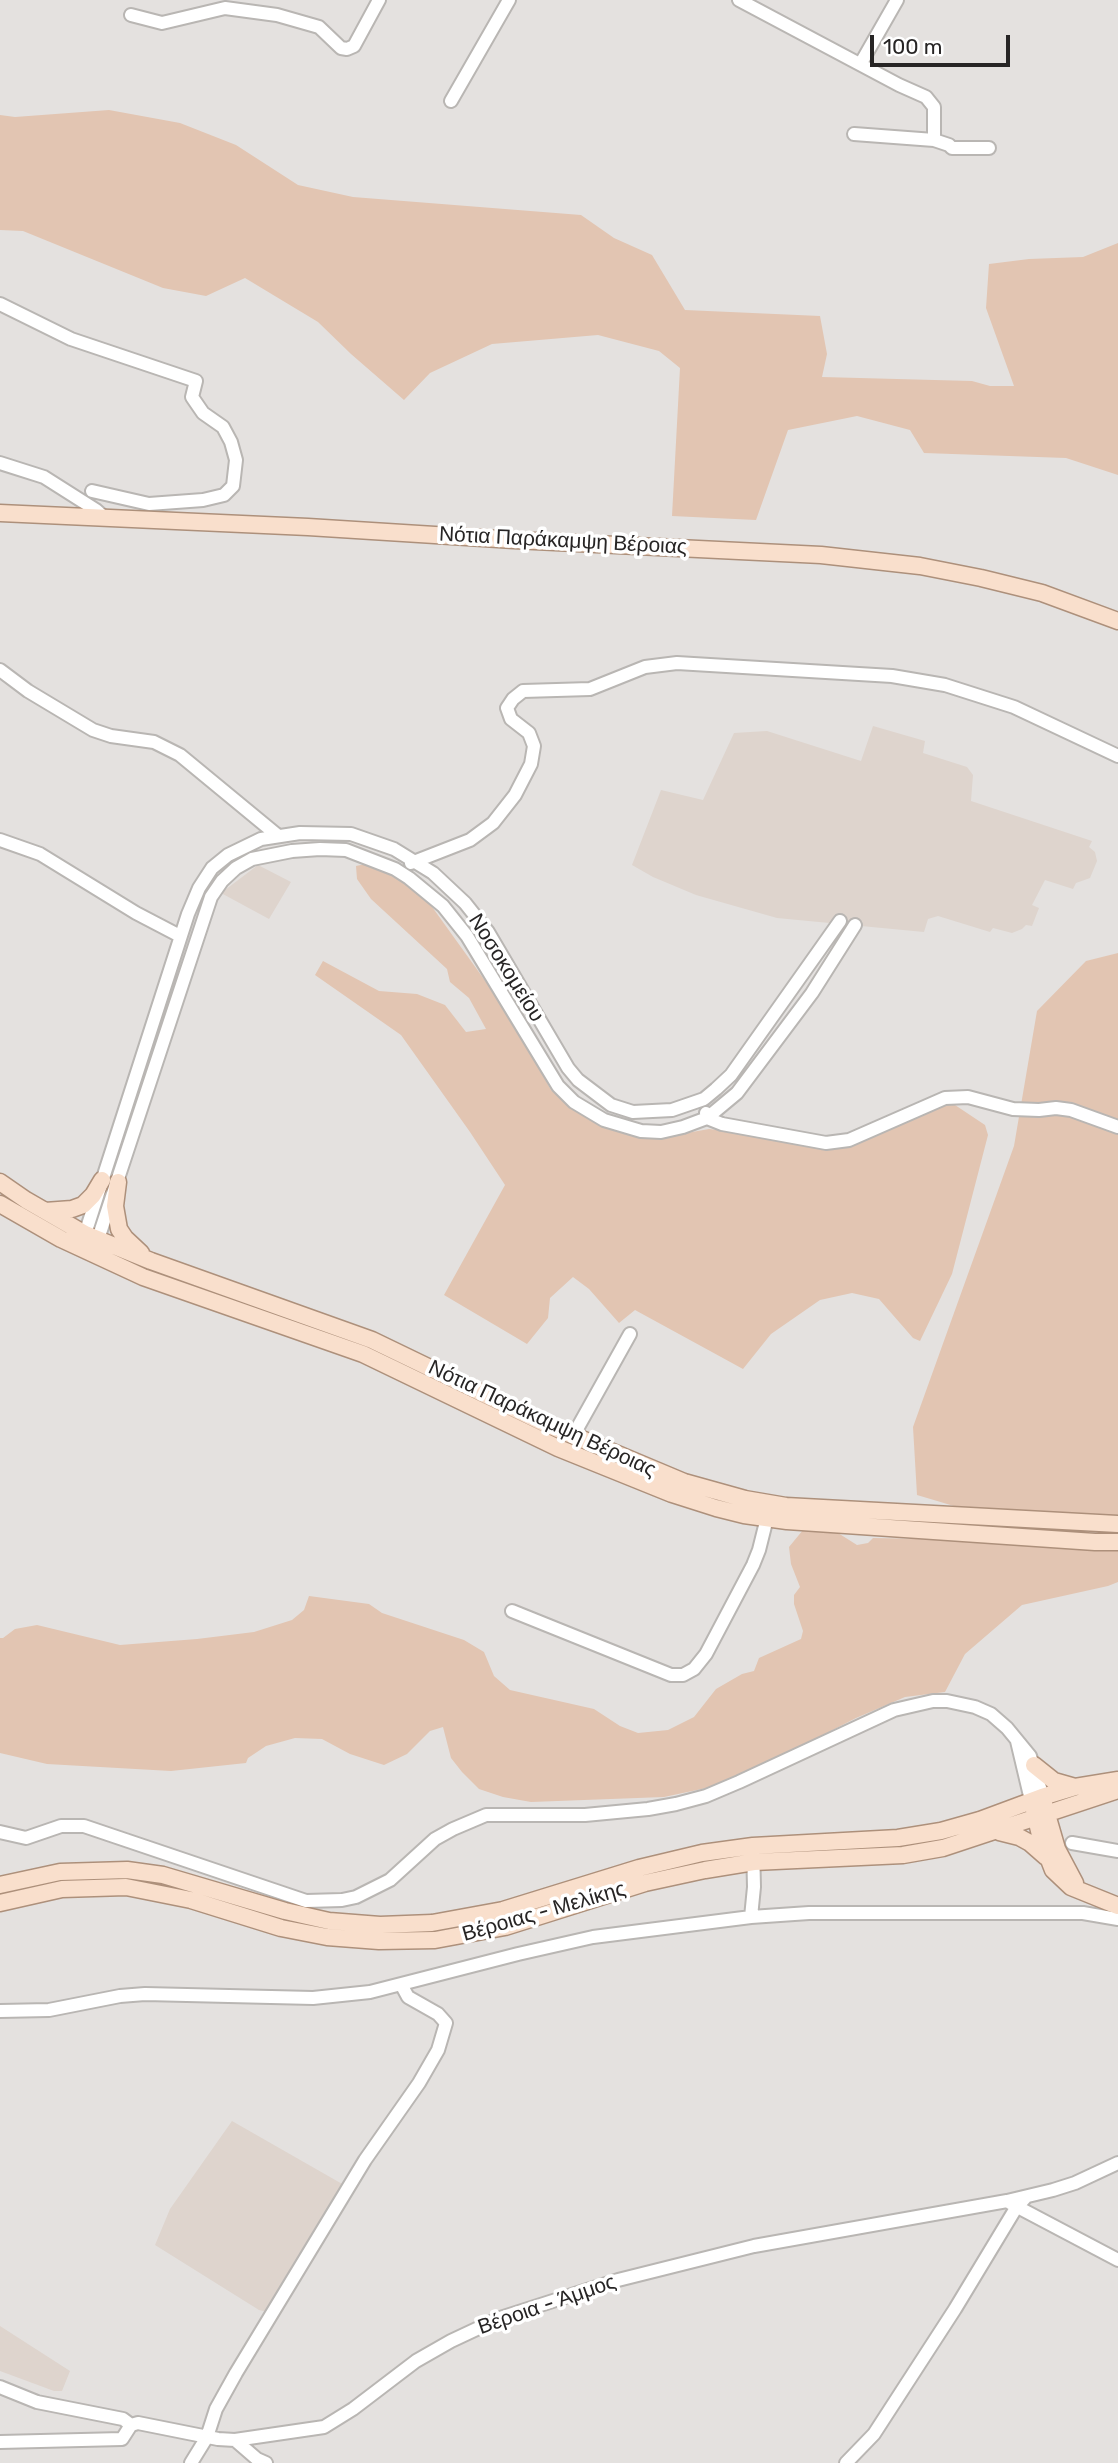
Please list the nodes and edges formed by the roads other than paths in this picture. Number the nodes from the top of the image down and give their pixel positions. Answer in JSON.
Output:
{"nodes":[{"id":1,"x":379,"y":0,"type":"edge"},
{"id":2,"x":509,"y":0,"type":"edge"},
{"id":3,"x":739,"y":0,"type":"edge"},
{"id":4,"x":897,"y":0,"type":"edge"},
{"id":5,"x":131,"y":15,"type":"dead end"},
{"id":6,"x":861,"y":63,"type":"junction"},
{"id":7,"x":451,"y":101,"type":"dead end"},
{"id":8,"x":854,"y":134,"type":"dead end"},
{"id":9,"x":934,"y":140,"type":"junction"},
{"id":10,"x":989,"y":148,"type":"dead end"},
{"id":11,"x":0,"y":304,"type":"edge"},
{"id":12,"x":0,"y":463,"type":"edge"},
{"id":13,"x":92,"y":491,"type":"dead end"},
{"id":14,"x":0,"y":513,"type":"edge"},
{"id":15,"x":104,"y":517,"type":"junction"},
{"id":16,"x":1118,"y":621,"type":"edge"},
{"id":17,"x":0,"y":670,"type":"edge"},
{"id":18,"x":1118,"y":756,"type":"edge"},
{"id":19,"x":277,"y":835,"type":"junction"},
{"id":20,"x":0,"y":840,"type":"edge"},
{"id":21,"x":415,"y":862,"type":"junction"},
{"id":22,"x":395,"y":869,"type":"junction"},
{"id":23,"x":840,"y":921,"type":"dead end"},
{"id":24,"x":855,"y":925,"type":"dead end"},
{"id":25,"x":180,"y":936,"type":"junction"},
{"id":26,"x":704,"y":1099,"type":"junction"},
{"id":27,"x":707,"y":1118,"type":"junction"},
{"id":28,"x":1118,"y":1127,"type":"edge"},
{"id":29,"x":110,"y":1181,"type":"junction"},
{"id":30,"x":0,"y":1182,"type":"edge"},
{"id":31,"x":0,"y":1204,"type":"edge"},
{"id":32,"x":45,"y":1211,"type":"junction"},
{"id":33,"x":88,"y":1241,"type":"junction"},
{"id":34,"x":151,"y":1261,"type":"junction"},
{"id":35,"x":630,"y":1334,"type":"dead end"},
{"id":36,"x":573,"y":1436,"type":"junction"},
{"id":37,"x":767,"y":1518,"type":"junction"},
{"id":38,"x":1118,"y":1524,"type":"edge"},
{"id":39,"x":1118,"y":1542,"type":"edge"},
{"id":40,"x":512,"y":1611,"type":"dead end"},
{"id":41,"x":1016,"y":1737,"type":"junction"},
{"id":42,"x":1034,"y":1765,"type":"junction"},
{"id":43,"x":1118,"y":1780,"type":"edge"},
{"id":44,"x":1075,"y":1787,"type":"junction"},
{"id":45,"x":1118,"y":1790,"type":"edge"},
{"id":46,"x":1037,"y":1799,"type":"junction"},
{"id":47,"x":1078,"y":1804,"type":"junction"},
{"id":48,"x":1041,"y":1815,"type":"junction"},
{"id":49,"x":0,"y":1832,"type":"edge"},
{"id":50,"x":996,"y":1832,"type":"junction"},
{"id":51,"x":753,"y":1846,"type":"junction"},
{"id":52,"x":1059,"y":1850,"type":"junction"},
{"id":53,"x":1118,"y":1851,"type":"edge"},
{"id":54,"x":754,"y":1862,"type":"junction"},
{"id":55,"x":0,"y":1885,"type":"edge"},
{"id":56,"x":0,"y":1903,"type":"edge"},
{"id":57,"x":1118,"y":1906,"type":"edge"},
{"id":58,"x":751,"y":1917,"type":"junction"},
{"id":59,"x":1118,"y":1919,"type":"edge"},
{"id":60,"x":402,"y":1986,"type":"junction"},
{"id":61,"x":0,"y":2011,"type":"edge"},
{"id":62,"x":1118,"y":2163,"type":"edge"},
{"id":63,"x":1012,"y":2205,"type":"junction"},
{"id":64,"x":1118,"y":2260,"type":"edge"},
{"id":65,"x":0,"y":2387,"type":"edge"},
{"id":66,"x":131,"y":2425,"type":"junction"},
{"id":67,"x":206,"y":2437,"type":"junction"},
{"id":68,"x":235,"y":2440,"type":"junction"},
{"id":69,"x":0,"y":2442,"type":"edge"},
{"id":70,"x":191,"y":2463,"type":"edge"},
{"id":71,"x":266,"y":2463,"type":"edge"},
{"id":72,"x":846,"y":2463,"type":"edge"}],
"edges":[{"from":1,"to":5,"type":"street"},
{"from":2,"to":7,"type":"street"},
{"from":3,"to":6,"type":"street"},
{"from":4,"to":6,"type":"street"},
{"from":6,"to":9,"type":"street"},
{"from":8,"to":9,"type":"street"},
{"from":9,"to":10,"type":"street"},
{"from":11,"to":13,"type":"street"},
{"from":12,"to":15,"type":"street"},
{"from":14,"to":15,"type":"main road","name":"Νότια Παράκαμψη Βέροιας"},
{"from":15,"to":16,"type":"main road","name":"Νότια Παράκαμψη Βέροιας"},
{"from":17,"to":19,"type":"street"},
{"from":18,"to":21,"type":"street"},
{"from":19,"to":21,"type":"street","name":"Νοσοκομείου"},
{"from":19,"to":25,"type":"street","name":"Νοσοκομείου"},
{"from":20,"to":25,"type":"street"},
{"from":21,"to":22,"type":"street"},
{"from":21,"to":26,"type":"street","name":"Νοσοκομείου"},
{"from":22,"to":27,"type":"street","name":"Νοσοκομείου"},
{"from":22,"to":29,"type":"street","name":"Νοσοκομείου"},
{"from":23,"to":26,"type":"street","name":"Νοσοκομείου"},
{"from":24,"to":27,"type":"street","name":"Νοσοκομείου"},
{"from":25,"to":29,"type":"street","name":"Νοσοκομείου"},
{"from":26,"to":27,"type":"street"},
{"from":27,"to":28,"type":"street"},
{"from":29,"to":32,"type":"main road"},
{"from":29,"to":33,"type":"street"},
{"from":29,"to":34,"type":"main road"},
{"from":30,"to":32,"type":"main road","name":"Νότια Παράκαμψη Βέροιας"},
{"from":31,"to":33,"type":"main road","name":"Νότια Παράκαμψη Βέροιας"},
{"from":32,"to":33,"type":"main road","name":"Νότια Παράκαμψη Βέροιας"},
{"from":33,"to":34,"type":"main road","name":"Νότια Παράκαμψη Βέροιας"},
{"from":33,"to":37,"type":"main road","name":"Νότια Παράκαμψη Βέροιας"},
{"from":34,"to":36,"type":"main road","name":"Νότια Παράκαμψη Βέροιας"},
{"from":35,"to":36,"type":"street"},
{"from":36,"to":38,"type":"main road","name":"Νότια Παράκαμψη Βέροιας"},
{"from":37,"to":39,"type":"main road","name":"Νότια Παράκαμψη Βέροιας"},
{"from":37,"to":40,"type":"street"},
{"from":41,"to":42,"type":"street"},
{"from":41,"to":46,"type":"street"},
{"from":41,"to":49,"type":"street"},
{"from":42,"to":44,"type":"main road"},
{"from":42,"to":46,"type":"street"},
{"from":43,"to":44,"type":"main road","name":"Βέροιας - Μελίκης"},
{"from":44,"to":46,"type":"main road","name":"Βέροιας - Μελίκης"},
{"from":45,"to":47,"type":"main road","name":"Βέροιας - Μελίκης"},
{"from":46,"to":48,"type":"main road"},
{"from":46,"to":51,"type":"main road","name":"Βέροιας - Μελίκης"},
{"from":47,"to":48,"type":"main road","name":"Βέροιας - Μελίκης"},
{"from":47,"to":52,"type":"main road"},
{"from":48,"to":50,"type":"main road","name":"Βέροιας - Μελίκης"},
{"from":48,"to":52,"type":"main road"},
{"from":50,"to":52,"type":"main road"},
{"from":50,"to":54,"type":"main road","name":"Βέροιας - Μελίκης"},
{"from":51,"to":54,"type":"street"},
{"from":51,"to":55,"type":"main road","name":"Βέροιας - Μελίκης"},
{"from":52,"to":53,"type":"street"},
{"from":52,"to":57,"type":"main road"},
{"from":54,"to":56,"type":"main road","name":"Βέροιας - Μελίκης"},
{"from":54,"to":58,"type":"street"},
{"from":58,"to":59,"type":"street"},
{"from":58,"to":60,"type":"street"},
{"from":60,"to":61,"type":"street"},
{"from":60,"to":67,"type":"street"},
{"from":62,"to":63,"type":"street","name":"Βέροια - Άμμος"},
{"from":63,"to":64,"type":"street"},
{"from":63,"to":68,"type":"street","name":"Βέροια - Άμμος"},
{"from":63,"to":72,"type":"street"},
{"from":65,"to":66,"type":"street","name":"Βέροια - Άμμος"},
{"from":66,"to":67,"type":"street","name":"Βέροια - Άμμος"},
{"from":66,"to":69,"type":"street"},
{"from":67,"to":68,"type":"street","name":"Βέροια - Άμμος"},
{"from":67,"to":70,"type":"street"},
{"from":68,"to":71,"type":"street"}]}
